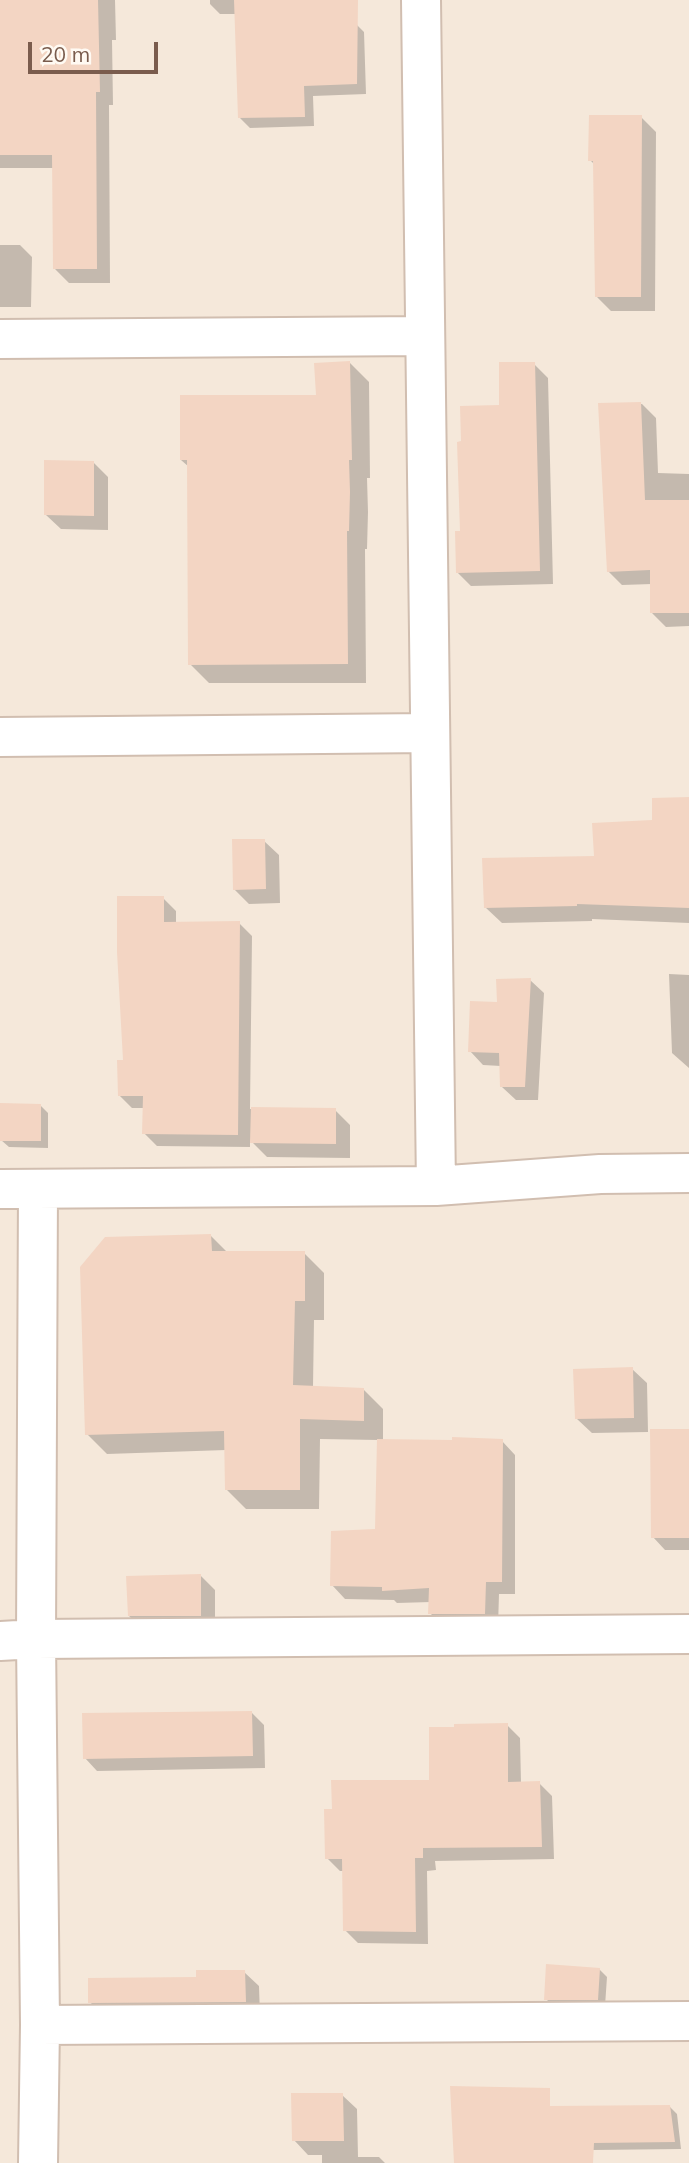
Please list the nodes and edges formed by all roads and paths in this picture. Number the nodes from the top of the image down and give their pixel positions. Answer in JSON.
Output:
{"nodes":[{"id":1,"x":421,"y":0,"type":"edge"},
{"id":2,"x":425,"y":336,"type":"junction"},
{"id":3,"x":0,"y":339,"type":"edge"},
{"id":4,"x":430,"y":733,"type":"junction"},
{"id":5,"x":0,"y":737,"type":"edge"},
{"id":6,"x":689,"y":1173,"type":"edge"},
{"id":7,"x":436,"y":1186,"type":"junction"},
{"id":8,"x":0,"y":1189,"type":"edge"},
{"id":9,"x":38,"y":1189,"type":"junction"},
{"id":10,"x":689,"y":1634,"type":"edge"},
{"id":11,"x":18,"y":1640,"type":"edge"},
{"id":12,"x":689,"y":2021,"type":"edge"},
{"id":13,"x":40,"y":2025,"type":"junction"},
{"id":14,"x":38,"y":2163,"type":"edge"}],
"edges":[{"from":1,"to":2,"type":"street"},
{"from":2,"to":3,"type":"street"},
{"from":2,"to":4,"type":"street"},
{"from":4,"to":5,"type":"street"},
{"from":4,"to":7,"type":"street"},
{"from":6,"to":7,"type":"street"},
{"from":7,"to":9,"type":"street"},
{"from":8,"to":9,"type":"street"},
{"from":9,"to":11,"type":"street"},
{"from":10,"to":11,"type":"street"},
{"from":11,"to":13,"type":"street"},
{"from":12,"to":13,"type":"street"},
{"from":13,"to":14,"type":"street"}]}
